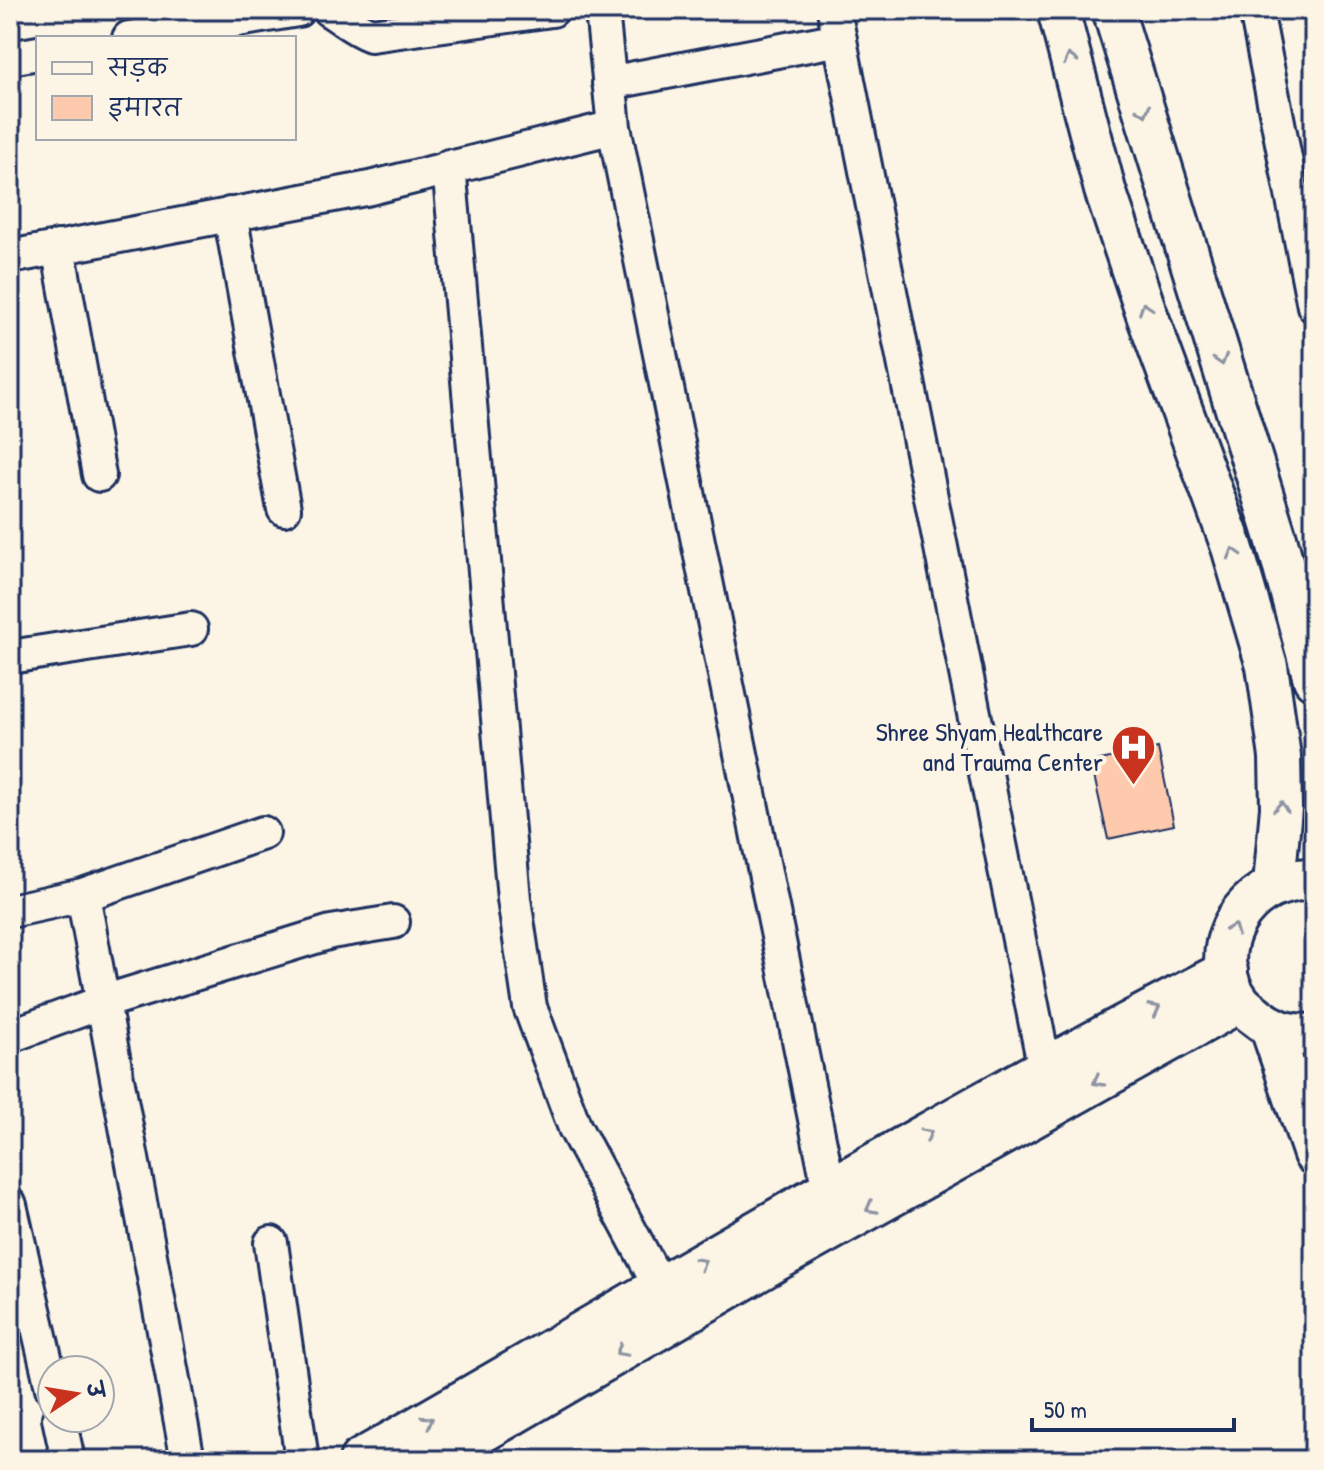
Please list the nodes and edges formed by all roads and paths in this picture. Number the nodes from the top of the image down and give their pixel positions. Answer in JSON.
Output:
{"nodes":[{"id":1,"x":298,"y":10,"type":"edge"},
{"id":2,"x":329,"y":10,"type":"edge"},
{"id":3,"x":552,"y":10,"type":"edge"},
{"id":4,"x":598,"y":10,"type":"edge"},
{"id":5,"x":1058,"y":10,"type":"edge"},
{"id":6,"x":1113,"y":10,"type":"edge"},
{"id":7,"x":1256,"y":10,"type":"edge"},
{"id":8,"x":837,"y":24,"type":"edge"},
{"id":9,"x":141,"y":36,"type":"edge"},
{"id":10,"x":36,"y":53,"type":"edge"},
{"id":11,"x":10,"y":58,"type":"edge"},
{"id":12,"x":609,"y":83,"type":"junction"},
{"id":13,"x":614,"y":127,"type":"junction"},
{"id":14,"x":449,"y":166,"type":"junction"},
{"id":15,"x":230,"y":214,"type":"junction"},
{"id":16,"x":58,"y":247,"type":"junction"},
{"id":17,"x":10,"y":257,"type":"edge"},
{"id":18,"x":1314,"y":306,"type":"edge"},
{"id":19,"x":99,"y":475,"type":"dead end"},
{"id":20,"x":284,"y":509,"type":"dead end"},
{"id":21,"x":191,"y":629,"type":"dead end"},
{"id":22,"x":10,"y":657,"type":"edge"},
{"id":23,"x":1314,"y":679,"type":"edge"},
{"id":24,"x":263,"y":833,"type":"dead end"},
{"id":25,"x":1314,"y":881,"type":"edge"},
{"id":26,"x":1274,"y":884,"type":"junction"},
{"id":27,"x":83,"y":895,"type":"junction"},
{"id":28,"x":10,"y":911,"type":"edge"},
{"id":29,"x":393,"y":922,"type":"dead end"},
{"id":30,"x":1233,"y":986,"type":"junction"},
{"id":31,"x":103,"y":1002,"type":"junction"},
{"id":32,"x":1271,"y":1028,"type":"junction"},
{"id":33,"x":1314,"y":1034,"type":"edge"},
{"id":34,"x":10,"y":1036,"type":"edge"},
{"id":35,"x":1045,"y":1070,"type":"junction"},
{"id":36,"x":1314,"y":1154,"type":"edge"},
{"id":37,"x":829,"y":1188,"type":"junction"},
{"id":38,"x":10,"y":1205,"type":"edge"},
{"id":39,"x":271,"y":1243,"type":"dead end"},
{"id":40,"x":16,"y":1258,"type":"edge"},
{"id":41,"x":668,"y":1302,"type":"junction"},
{"id":42,"x":43,"y":1354,"type":"edge"},
{"id":43,"x":62,"y":1434,"type":"edge"},
{"id":44,"x":68,"y":1460,"type":"edge"},
{"id":45,"x":188,"y":1460,"type":"edge"},
{"id":46,"x":302,"y":1460,"type":"edge"},
{"id":47,"x":360,"y":1460,"type":"edge"},
{"id":48,"x":434,"y":1460,"type":"edge"}],
"edges":[{"from":1,"to":9,"type":"street"},
{"from":2,"to":3,"type":"street"},
{"from":4,"to":12,"type":"street"},
{"from":26,"to":5,"type":"main road","one_way":true},
{"from":6,"to":23,"type":"main road","one_way":true},
{"from":7,"to":18,"type":"street"},
{"from":8,"to":12,"type":"street"},
{"from":8,"to":35,"type":"street"},
{"from":10,"to":11,"type":"street"},
{"from":12,"to":13,"type":"street"},
{"from":13,"to":14,"type":"street"},
{"from":13,"to":37,"type":"street"},
{"from":14,"to":15,"type":"street"},
{"from":14,"to":41,"type":"street"},
{"from":15,"to":16,"type":"street"},
{"from":15,"to":20,"type":"street"},
{"from":16,"to":17,"type":"street"},
{"from":16,"to":19,"type":"street"},
{"from":21,"to":22,"type":"street"},
{"from":24,"to":27,"type":"street"},
{"from":25,"to":26,"type":"main road"},
{"from":30,"to":26,"type":"main road","one_way":true},
{"from":27,"to":28,"type":"street"},
{"from":27,"to":31,"type":"street"},
{"from":29,"to":31,"type":"street"},
{"from":30,"to":32,"type":"main road"},
{"from":35,"to":30,"type":"main road","one_way":true},
{"from":30,"to":41,"type":"main road","one_way":true},
{"from":31,"to":34,"type":"street"},
{"from":31,"to":45,"type":"street"},
{"from":32,"to":33,"type":"main road"},
{"from":32,"to":36,"type":"main road"},
{"from":37,"to":35,"type":"main road","one_way":true},
{"from":41,"to":37,"type":"main road","one_way":true},
{"from":38,"to":40,"type":"street"},
{"from":39,"to":46,"type":"street"},
{"from":40,"to":42,"type":"street"},
{"from":47,"to":41,"type":"main road","one_way":true},
{"from":41,"to":48,"type":"main road","one_way":true},
{"from":43,"to":44,"type":"street"}]}
